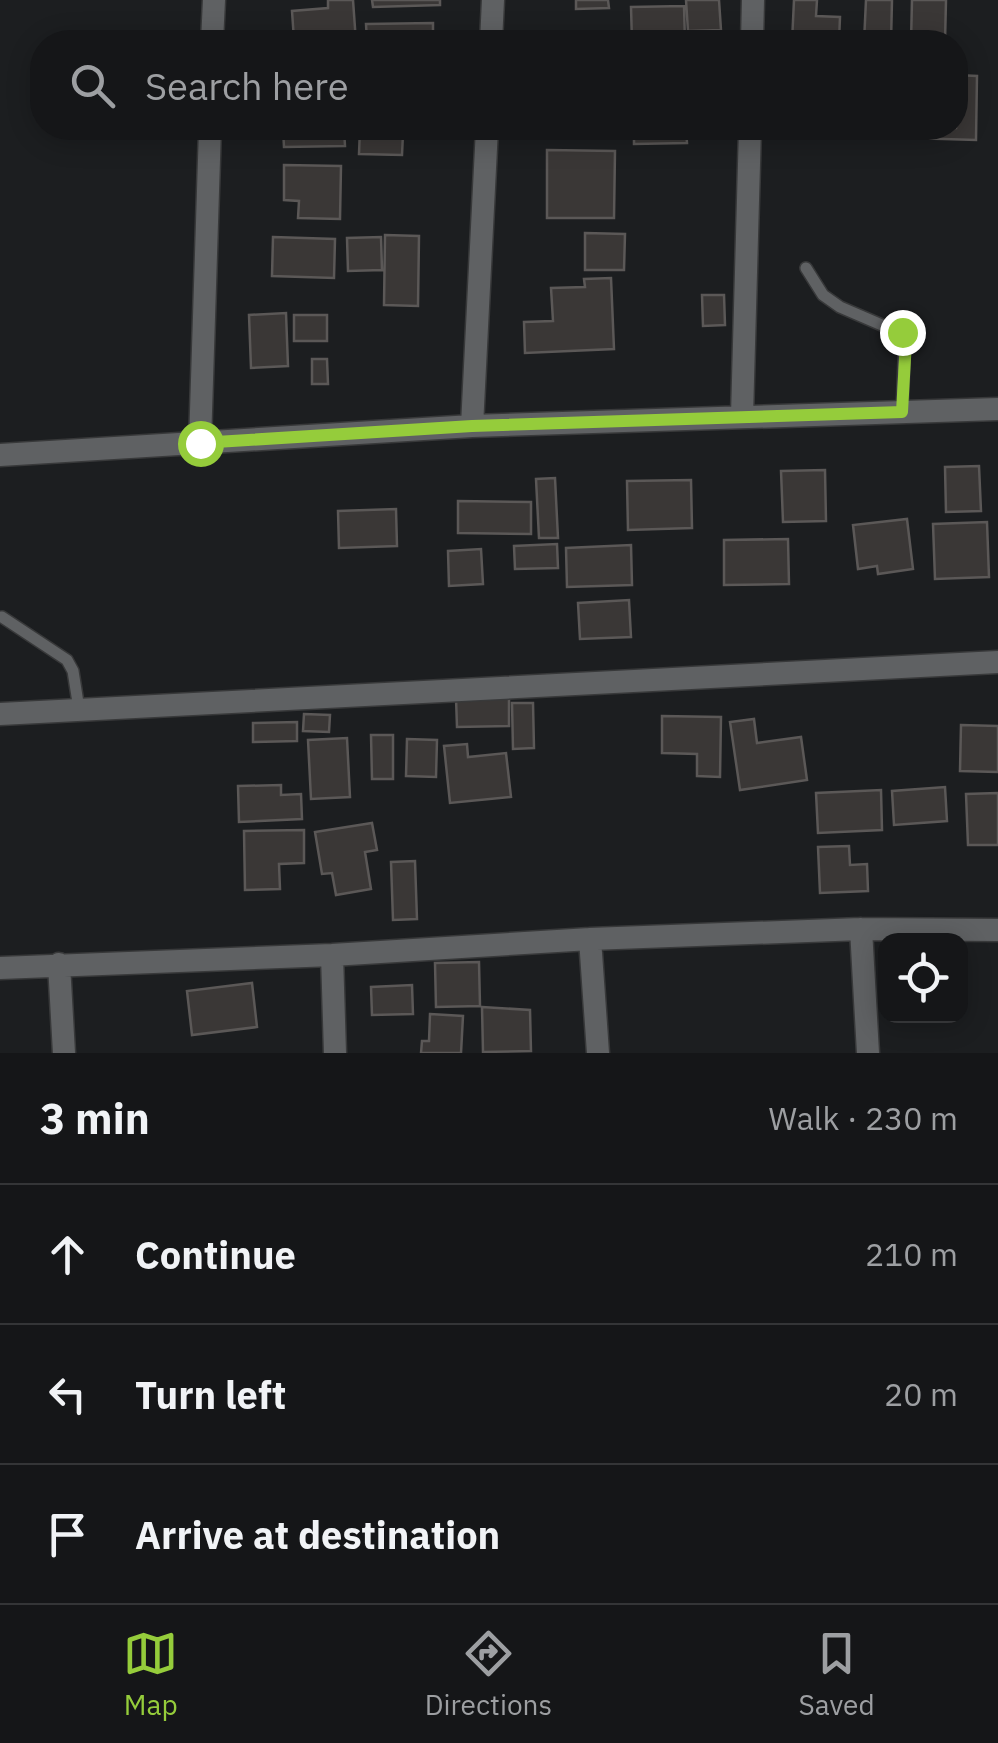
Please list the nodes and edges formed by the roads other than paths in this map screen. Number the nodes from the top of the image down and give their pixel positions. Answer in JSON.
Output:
{"nodes":[{"id":1,"x":214,"y":0,"type":"edge"},
{"id":2,"x":493,"y":0,"type":"edge"},
{"id":3,"x":754,"y":0,"type":"edge"},
{"id":4,"x":213,"y":30,"type":"edge"},
{"id":5,"x":492,"y":30,"type":"edge"},
{"id":6,"x":753,"y":30,"type":"edge"},
{"id":7,"x":210,"y":140,"type":"edge"},
{"id":8,"x":486,"y":140,"type":"edge"},
{"id":9,"x":750,"y":140,"type":"edge"},
{"id":10,"x":806,"y":268,"type":"dead end"},
{"id":11,"x":998,"y":409,"type":"edge"},
{"id":12,"x":902,"y":412,"type":"junction"},
{"id":13,"x":742,"y":416,"type":"junction"},
{"id":14,"x":472,"y":426,"type":"junction"},
{"id":15,"x":200,"y":443,"type":"junction"},
{"id":16,"x":0,"y":455,"type":"edge"},
{"id":17,"x":2,"y":617,"type":"edge"},
{"id":18,"x":998,"y":662,"type":"edge"},
{"id":19,"x":79,"y":710,"type":"junction"},
{"id":20,"x":0,"y":714,"type":"edge"},
{"id":21,"x":861,"y":929,"type":"junction"},
{"id":22,"x":998,"y":930,"type":"edge"},
{"id":23,"x":590,"y":939,"type":"junction"},
{"id":24,"x":332,"y":955,"type":"junction"},
{"id":25,"x":60,"y":964,"type":"junction"},
{"id":26,"x":0,"y":968,"type":"edge"},
{"id":27,"x":64,"y":1053,"type":"edge"},
{"id":28,"x":335,"y":1053,"type":"edge"},
{"id":29,"x":598,"y":1053,"type":"edge"},
{"id":30,"x":868,"y":1053,"type":"edge"}],
"edges":[{"from":1,"to":4,"type":"street"},
{"from":2,"to":5,"type":"street"},
{"from":3,"to":6,"type":"street"},
{"from":7,"to":15,"type":"street"},
{"from":8,"to":14,"type":"street"},
{"from":9,"to":13,"type":"street"},
{"from":10,"to":12,"type":"lane"},
{"from":11,"to":12,"type":"street"},
{"from":12,"to":13,"type":"street"},
{"from":13,"to":14,"type":"street"},
{"from":14,"to":15,"type":"street"},
{"from":15,"to":16,"type":"street"},
{"from":17,"to":19,"type":"lane"},
{"from":18,"to":19,"type":"street"},
{"from":19,"to":20,"type":"street"},
{"from":21,"to":22,"type":"street"},
{"from":21,"to":23,"type":"street"},
{"from":21,"to":30,"type":"street"},
{"from":23,"to":24,"type":"street"},
{"from":23,"to":29,"type":"street"},
{"from":24,"to":25,"type":"street"},
{"from":24,"to":28,"type":"street"},
{"from":25,"to":26,"type":"street"},
{"from":25,"to":27,"type":"street"}]}
